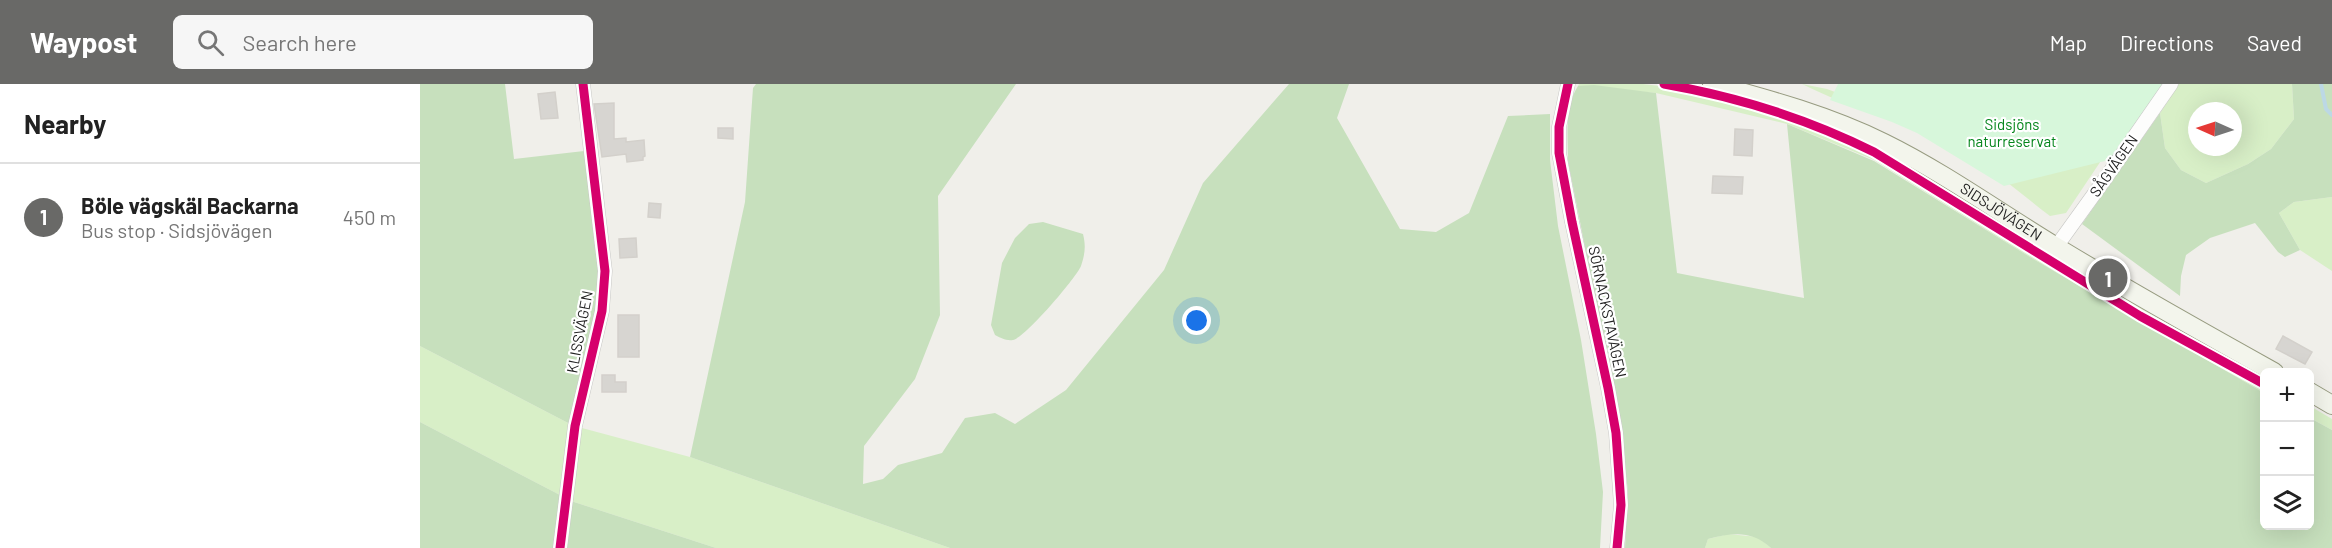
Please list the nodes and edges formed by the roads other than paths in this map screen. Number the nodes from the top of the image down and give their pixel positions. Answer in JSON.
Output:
{"nodes":[{"id":1,"x":583,"y":84,"type":"edge"},
{"id":2,"x":1568,"y":84,"type":"edge"},
{"id":3,"x":1712,"y":84,"type":"edge"},
{"id":4,"x":2171,"y":84,"type":"edge"},
{"id":5,"x":2056,"y":247,"type":"junction"},
{"id":6,"x":2267,"y":368,"type":"edge"},
{"id":7,"x":2314,"y":394,"type":"edge"},
{"id":8,"x":2332,"y":405,"type":"edge"},
{"id":9,"x":560,"y":548,"type":"edge"},
{"id":10,"x":1617,"y":548,"type":"edge"}],
"edges":[{"from":1,"to":9,"type":"street","name":"KLISSVÄGEN"},
{"from":2,"to":10,"type":"street","name":"SÖRNACKSTAVÄGEN"},
{"from":3,"to":5,"type":"main road","name":"SIDSJÖVÄGEN"},
{"from":4,"to":5,"type":"street","name":"SÅGVÄGEN"},
{"from":5,"to":6,"type":"main road","name":"SIDSJÖVÄGEN"},
{"from":7,"to":8,"type":"main road"}]}
